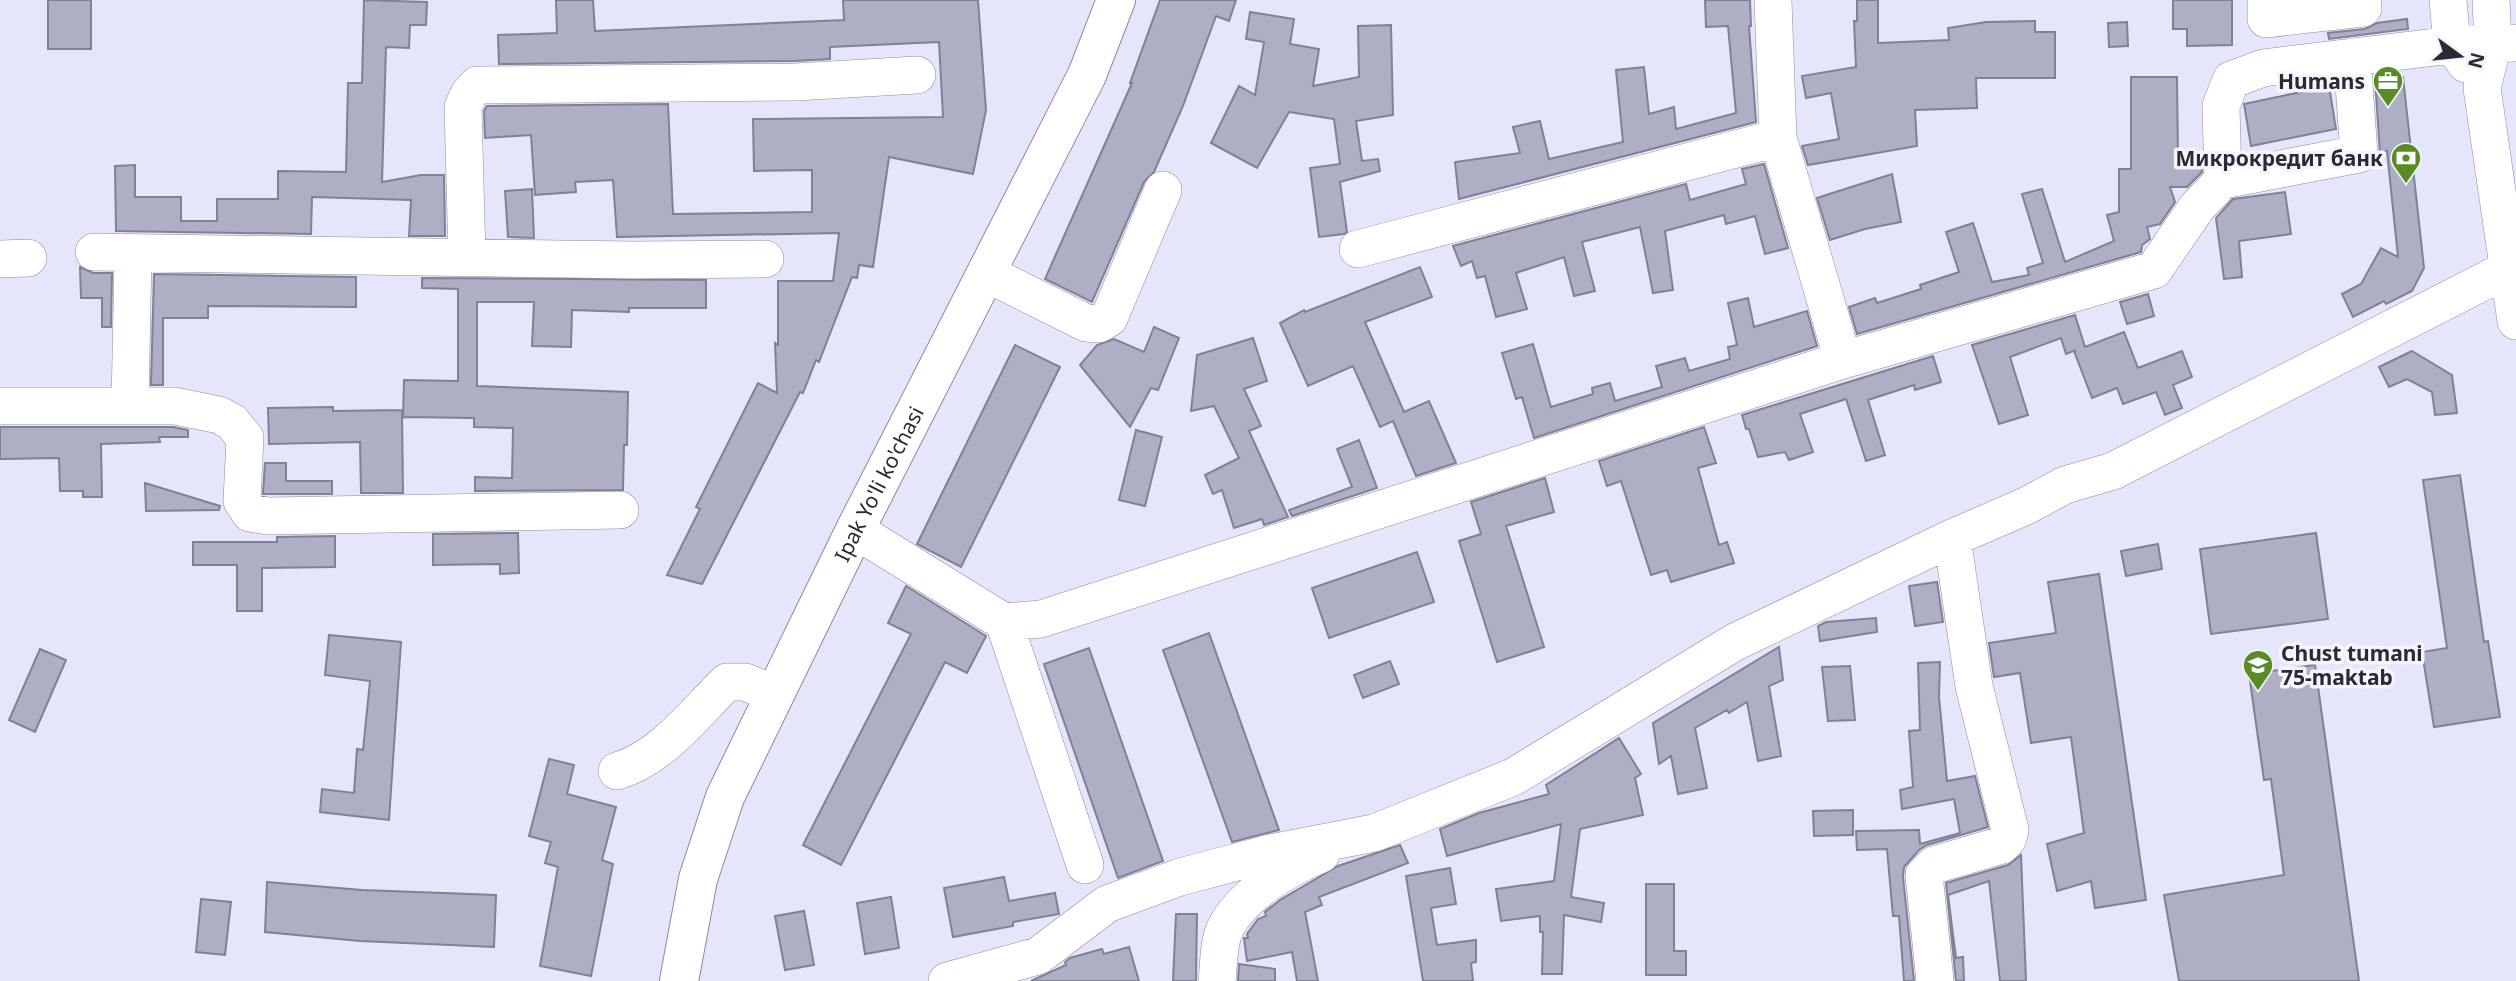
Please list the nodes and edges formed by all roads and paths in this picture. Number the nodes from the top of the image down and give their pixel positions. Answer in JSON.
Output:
{"nodes":[{"id":1,"x":1116,"y":0,"type":"edge"},
{"id":2,"x":1773,"y":0,"type":"edge"},
{"id":3,"x":2266,"y":0,"type":"edge"},
{"id":4,"x":2362,"y":0,"type":"edge"},
{"id":5,"x":2448,"y":0,"type":"edge"},
{"id":6,"x":2491,"y":0,"type":"edge"},
{"id":7,"x":2505,"y":43,"type":"edge"},
{"id":8,"x":2452,"y":45,"type":"junction"},
{"id":9,"x":2352,"y":57,"type":"junction"},
{"id":10,"x":918,"y":75,"type":"dead end"},
{"id":11,"x":2482,"y":88,"type":"junction"},
{"id":12,"x":1778,"y":138,"type":"junction"},
{"id":13,"x":2223,"y":180,"type":"junction"},
{"id":14,"x":1163,"y":190,"type":"dead end"},
{"id":15,"x":1359,"y":249,"type":"dead end"},
{"id":16,"x":94,"y":252,"type":"dead end"},
{"id":17,"x":133,"y":254,"type":"junction"},
{"id":18,"x":467,"y":258,"type":"junction"},
{"id":19,"x":765,"y":259,"type":"dead end"},
{"id":20,"x":2508,"y":269,"type":"junction"},
{"id":21,"x":986,"y":273,"type":"junction"},
{"id":22,"x":2516,"y":321,"type":"edge"},
{"id":23,"x":1843,"y":360,"type":"junction"},
{"id":24,"x":0,"y":406,"type":"edge"},
{"id":25,"x":130,"y":406,"type":"junction"},
{"id":26,"x":620,"y":510,"type":"dead end"},
{"id":27,"x":855,"y":530,"type":"junction"},
{"id":28,"x":1952,"y":538,"type":"junction"},
{"id":29,"x":1004,"y":622,"type":"junction"},
{"id":30,"x":775,"y":694,"type":"junction"},
{"id":31,"x":617,"y":771,"type":"dead end"},
{"id":32,"x":1374,"y":833,"type":"junction"},
{"id":33,"x":1085,"y":865,"type":"dead end"},
{"id":34,"x":679,"y":981,"type":"edge"},
{"id":35,"x":947,"y":981,"type":"edge"},
{"id":36,"x":1217,"y":981,"type":"edge"},
{"id":37,"x":1935,"y":981,"type":"edge"}],
"edges":[{"from":1,"to":21,"type":"main road","name":"Ipak Yo'li ko'chasi"},
{"from":2,"to":12,"type":"street"},
{"from":3,"to":4,"type":"street"},
{"from":5,"to":8,"type":"street"},
{"from":6,"to":7,"type":"street"},
{"from":7,"to":8,"type":"street"},
{"from":7,"to":11,"type":"street"},
{"from":8,"to":9,"type":"street"},
{"from":8,"to":11,"type":"street"},
{"from":9,"to":13,"type":"street"},
{"from":9,"to":13,"type":"street"},
{"from":10,"to":18,"type":"street"},
{"from":11,"to":20,"type":"street"},
{"from":12,"to":15,"type":"street"},
{"from":12,"to":23,"type":"street"},
{"from":13,"to":23,"type":"street"},
{"from":14,"to":21,"type":"street"},
{"from":16,"to":17,"type":"street"},
{"from":17,"to":18,"type":"street"},
{"from":17,"to":25,"type":"street"},
{"from":18,"to":19,"type":"street"},
{"from":20,"to":22,"type":"street"},
{"from":20,"to":28,"type":"street"},
{"from":21,"to":27,"type":"main road","name":"Ipak Yo'li ko'chasi"},
{"from":23,"to":29,"type":"street"},
{"from":24,"to":25,"type":"street"},
{"from":25,"to":26,"type":"street"},
{"from":27,"to":29,"type":"street"},
{"from":27,"to":30,"type":"main road","name":"Ipak Yo'li ko'chasi"},
{"from":28,"to":32,"type":"street"},
{"from":28,"to":37,"type":"street"},
{"from":29,"to":33,"type":"street"},
{"from":30,"to":31,"type":"street"},
{"from":30,"to":34,"type":"main road","name":"Ipak Yo'li ko'chasi"},
{"from":32,"to":35,"type":"street"},
{"from":32,"to":36,"type":"street"}]}
